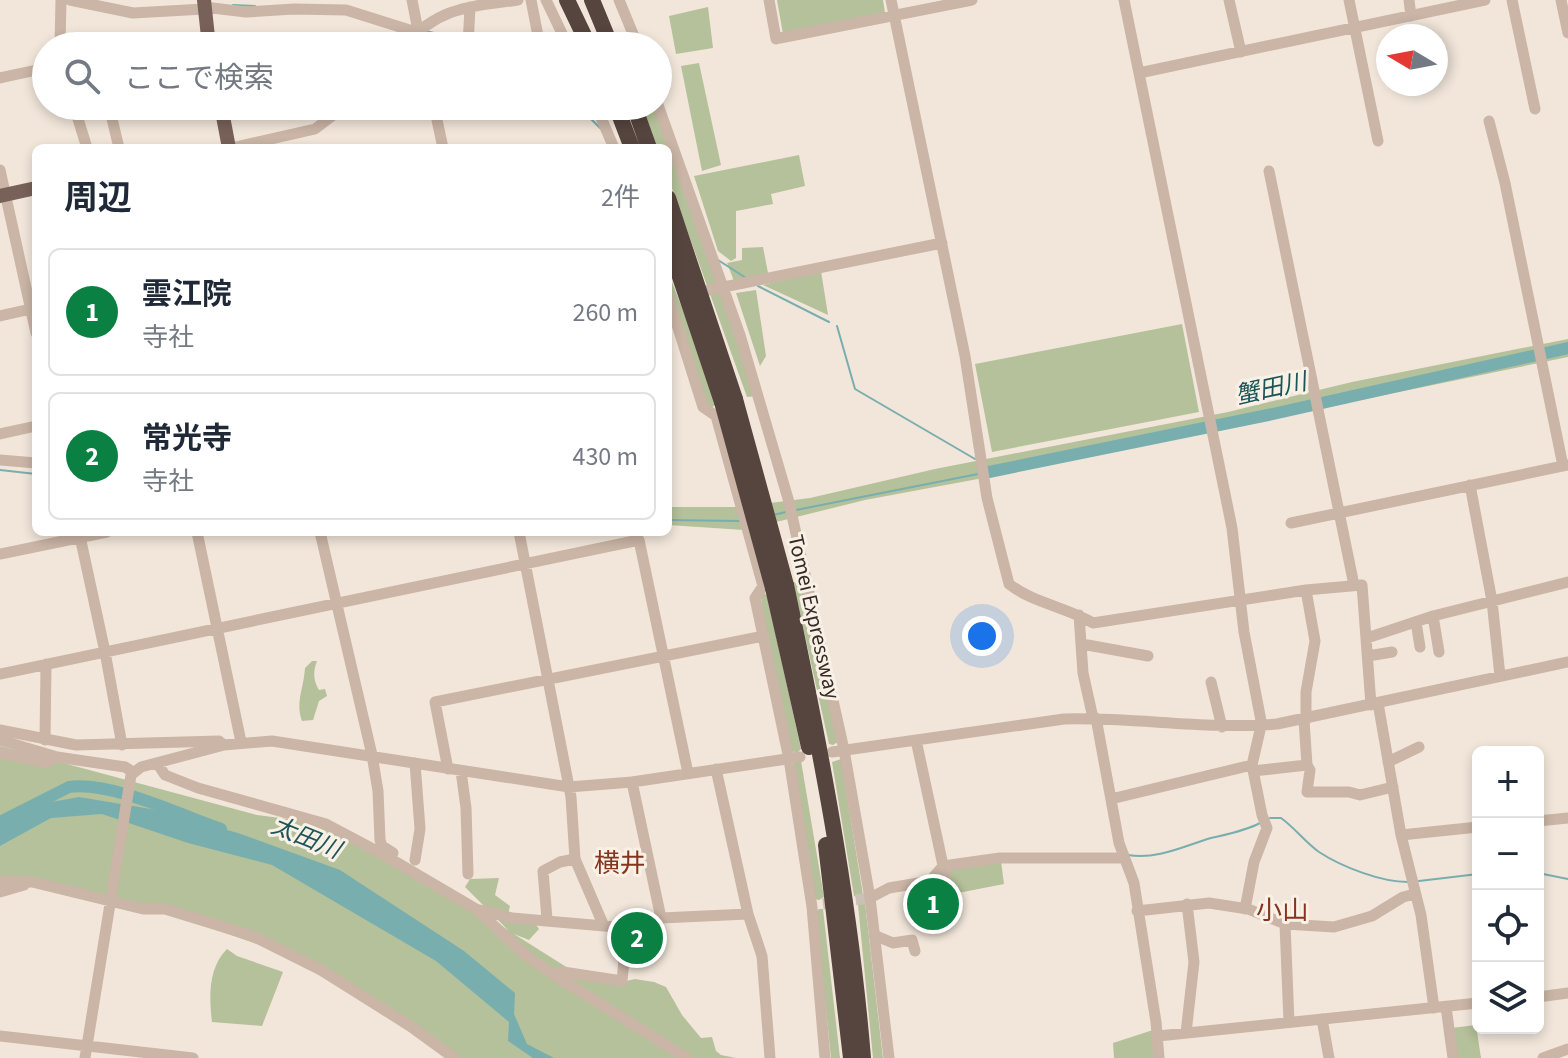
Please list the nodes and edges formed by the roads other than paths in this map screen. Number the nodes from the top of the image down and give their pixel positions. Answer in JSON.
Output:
{"nodes":[{"id":1,"x":61,"y":0,"type":"edge"},
{"id":2,"x":70,"y":0,"type":"edge"},
{"id":3,"x":412,"y":0,"type":"edge"},
{"id":4,"x":518,"y":0,"type":"edge"},
{"id":5,"x":531,"y":0,"type":"edge"},
{"id":6,"x":546,"y":0,"type":"edge"},
{"id":7,"x":567,"y":0,"type":"edge"},
{"id":8,"x":575,"y":0,"type":"edge"},
{"id":9,"x":592,"y":0,"type":"edge"},
{"id":10,"x":619,"y":0,"type":"edge"},
{"id":11,"x":769,"y":0,"type":"edge"},
{"id":12,"x":891,"y":0,"type":"edge"},
{"id":13,"x":972,"y":0,"type":"edge"},
{"id":14,"x":1124,"y":0,"type":"edge"},
{"id":15,"x":1229,"y":0,"type":"edge"},
{"id":16,"x":1349,"y":0,"type":"edge"},
{"id":17,"x":1409,"y":0,"type":"edge"},
{"id":18,"x":1485,"y":0,"type":"edge"},
{"id":19,"x":1512,"y":0,"type":"edge"},
{"id":20,"x":1561,"y":0,"type":"edge"},
{"id":21,"x":204,"y":5,"type":"edge"},
{"id":22,"x":470,"y":7,"type":"junction"},
{"id":23,"x":895,"y":16,"type":"junction"},
{"id":24,"x":1411,"y":16,"type":"junction"},
{"id":25,"x":1355,"y":27,"type":"junction"},
{"id":26,"x":417,"y":31,"type":"junction"},
{"id":27,"x":60,"y":32,"type":"edge"},
{"id":28,"x":207,"y":32,"type":"edge"},
{"id":29,"x":469,"y":32,"type":"edge"},
{"id":30,"x":537,"y":32,"type":"edge"},
{"id":31,"x":561,"y":32,"type":"edge"},
{"id":32,"x":584,"y":32,"type":"edge"},
{"id":33,"x":586,"y":32,"type":"edge"},
{"id":34,"x":605,"y":32,"type":"edge"},
{"id":35,"x":632,"y":32,"type":"edge"},
{"id":36,"x":1568,"y":33,"type":"edge"},
{"id":37,"x":1241,"y":52,"type":"junction"},
{"id":38,"x":32,"y":71,"type":"edge"},
{"id":39,"x":1139,"y":73,"type":"junction"},
{"id":40,"x":0,"y":78,"type":"edge"},
{"id":41,"x":1535,"y":109,"type":"dead end"},
{"id":42,"x":78,"y":120,"type":"edge"},
{"id":43,"x":112,"y":120,"type":"edge"},
{"id":44,"x":224,"y":120,"type":"edge"},
{"id":45,"x":327,"y":120,"type":"edge"},
{"id":46,"x":437,"y":120,"type":"edge"},
{"id":47,"x":606,"y":120,"type":"edge"},
{"id":48,"x":620,"y":120,"type":"edge"},
{"id":49,"x":639,"y":120,"type":"edge"},
{"id":50,"x":663,"y":120,"type":"edge"},
{"id":51,"x":1489,"y":121,"type":"dead end"},
{"id":52,"x":1378,"y":141,"type":"dead end"},
{"id":53,"x":86,"y":144,"type":"edge"},
{"id":54,"x":118,"y":144,"type":"edge"},
{"id":55,"x":229,"y":144,"type":"edge"},
{"id":56,"x":248,"y":144,"type":"edge"},
{"id":57,"x":442,"y":144,"type":"edge"},
{"id":58,"x":624,"y":144,"type":"edge"},
{"id":59,"x":626,"y":144,"type":"edge"},
{"id":60,"x":648,"y":144,"type":"edge"},
{"id":61,"x":671,"y":144,"type":"edge"},
{"id":62,"x":672,"y":148,"type":"edge"},
{"id":63,"x":0,"y":170,"type":"edge"},
{"id":64,"x":1269,"y":171,"type":"dead end"},
{"id":65,"x":681,"y":175,"type":"junction"},
{"id":66,"x":672,"y":177,"type":"edge"},
{"id":67,"x":32,"y":189,"type":"edge"},
{"id":68,"x":3,"y":195,"type":"edge"},
{"id":69,"x":672,"y":213,"type":"edge"},
{"id":70,"x":942,"y":243,"type":"junction"},
{"id":71,"x":672,"y":253,"type":"edge"},
{"id":72,"x":722,"y":287,"type":"junction"},
{"id":73,"x":709,"y":290,"type":"dead end"},
{"id":74,"x":32,"y":305,"type":"edge"},
{"id":75,"x":672,"y":305,"type":"edge"},
{"id":76,"x":32,"y":309,"type":"edge"},
{"id":77,"x":0,"y":316,"type":"edge"},
{"id":78,"x":758,"y":396,"type":"junction"},
{"id":79,"x":723,"y":404,"type":"junction"},
{"id":80,"x":32,"y":427,"type":"edge"},
{"id":81,"x":0,"y":434,"type":"edge"},
{"id":82,"x":0,"y":460,"type":"edge"},
{"id":83,"x":32,"y":463,"type":"edge"},
{"id":84,"x":1566,"y":466,"type":"edge"},
{"id":85,"x":1470,"y":485,"type":"junction"},
{"id":86,"x":1338,"y":514,"type":"junction"},
{"id":87,"x":1291,"y":523,"type":"dead end"},
{"id":88,"x":75,"y":536,"type":"edge"},
{"id":89,"x":79,"y":536,"type":"edge"},
{"id":90,"x":198,"y":536,"type":"edge"},
{"id":91,"x":321,"y":536,"type":"edge"},
{"id":92,"x":520,"y":536,"type":"edge"},
{"id":93,"x":0,"y":554,"type":"edge"},
{"id":94,"x":525,"y":565,"type":"junction"},
{"id":95,"x":806,"y":576,"type":"junction"},
{"id":96,"x":1568,"y":582,"type":"edge"},
{"id":97,"x":1354,"y":585,"type":"junction"},
{"id":98,"x":774,"y":586,"type":"junction"},
{"id":99,"x":1306,"y":590,"type":"junction"},
{"id":100,"x":1241,"y":600,"type":"junction"},
{"id":101,"x":1492,"y":601,"type":"junction"},
{"id":102,"x":336,"y":603,"type":"junction"},
{"id":103,"x":1079,"y":615,"type":"junction"},
{"id":104,"x":1433,"y":616,"type":"junction"},
{"id":105,"x":1416,"y":622,"type":"junction"},
{"id":106,"x":218,"y":628,"type":"junction"},
{"id":107,"x":764,"y":636,"type":"junction"},
{"id":108,"x":1367,"y":638,"type":"junction"},
{"id":109,"x":1082,"y":644,"type":"junction"},
{"id":110,"x":1420,"y":647,"type":"dead end"},
{"id":111,"x":105,"y":652,"type":"junction"},
{"id":112,"x":1392,"y":652,"type":"dead end"},
{"id":113,"x":1439,"y":652,"type":"dead end"},
{"id":114,"x":663,"y":656,"type":"junction"},
{"id":115,"x":1148,"y":656,"type":"dead end"},
{"id":116,"x":1368,"y":656,"type":"junction"},
{"id":117,"x":1568,"y":662,"type":"edge"},
{"id":118,"x":46,"y":664,"type":"junction"},
{"id":119,"x":0,"y":674,"type":"edge"},
{"id":120,"x":1500,"y":676,"type":"junction"},
{"id":121,"x":548,"y":680,"type":"junction"},
{"id":122,"x":1211,"y":682,"type":"dead end"},
{"id":123,"x":1374,"y":704,"type":"junction"},
{"id":124,"x":1094,"y":718,"type":"junction"},
{"id":125,"x":1305,"y":720,"type":"junction"},
{"id":126,"x":1261,"y":726,"type":"junction"},
{"id":127,"x":1222,"y":727,"type":"junction"},
{"id":128,"x":0,"y":730,"type":"edge"},
{"id":129,"x":0,"y":740,"type":"edge"},
{"id":130,"x":45,"y":740,"type":"junction"},
{"id":131,"x":916,"y":740,"type":"junction"},
{"id":132,"x":241,"y":742,"type":"junction"},
{"id":133,"x":122,"y":745,"type":"junction"},
{"id":134,"x":224,"y":745,"type":"junction"},
{"id":135,"x":1419,"y":747,"type":"dead end"},
{"id":136,"x":838,"y":751,"type":"junction"},
{"id":137,"x":0,"y":753,"type":"edge"},
{"id":138,"x":372,"y":755,"type":"junction"},
{"id":139,"x":57,"y":757,"type":"junction"},
{"id":140,"x":794,"y":758,"type":"junction"},
{"id":141,"x":1388,"y":762,"type":"junction"},
{"id":142,"x":157,"y":763,"type":"junction"},
{"id":143,"x":415,"y":763,"type":"junction"},
{"id":144,"x":1307,"y":765,"type":"junction"},
{"id":145,"x":1252,"y":768,"type":"junction"},
{"id":146,"x":716,"y":769,"type":"junction"},
{"id":147,"x":454,"y":770,"type":"junction"},
{"id":148,"x":688,"y":773,"type":"junction"},
{"id":149,"x":132,"y":774,"type":"junction"},
{"id":150,"x":632,"y":782,"type":"junction"},
{"id":151,"x":569,"y":787,"type":"junction"},
{"id":152,"x":1393,"y":787,"type":"junction"},
{"id":153,"x":1111,"y":799,"type":"junction"},
{"id":154,"x":1568,"y":818,"type":"edge"},
{"id":155,"x":1544,"y":820,"type":"edge"},
{"id":156,"x":1472,"y":828,"type":"edge"},
{"id":157,"x":1401,"y":835,"type":"junction"},
{"id":158,"x":1123,"y":858,"type":"junction"},
{"id":159,"x":575,"y":859,"type":"junction"},
{"id":160,"x":415,"y":860,"type":"dead end"},
{"id":161,"x":943,"y":866,"type":"junction"},
{"id":162,"x":468,"y":874,"type":"dead end"},
{"id":163,"x":421,"y":876,"type":"junction"},
{"id":164,"x":0,"y":881,"type":"edge"},
{"id":165,"x":28,"y":883,"type":"junction"},
{"id":166,"x":0,"y":892,"type":"edge"},
{"id":167,"x":1415,"y":894,"type":"junction"},
{"id":168,"x":110,"y":895,"type":"junction"},
{"id":169,"x":870,"y":898,"type":"junction"},
{"id":170,"x":950,"y":898,"type":"dead end"},
{"id":171,"x":1187,"y":904,"type":"junction"},
{"id":172,"x":476,"y":909,"type":"junction"},
{"id":173,"x":1245,"y":909,"type":"junction"},
{"id":174,"x":1137,"y":911,"type":"junction"},
{"id":175,"x":748,"y":914,"type":"junction"},
{"id":176,"x":661,"y":918,"type":"junction"},
{"id":177,"x":547,"y":919,"type":"junction"},
{"id":178,"x":603,"y":924,"type":"junction"},
{"id":179,"x":1285,"y":924,"type":"junction"},
{"id":180,"x":627,"y":928,"type":"junction"},
{"id":181,"x":874,"y":935,"type":"junction"},
{"id":182,"x":915,"y":951,"type":"dead end"},
{"id":183,"x":554,"y":975,"type":"junction"},
{"id":184,"x":1568,"y":993,"type":"edge"},
{"id":185,"x":1544,"y":996,"type":"edge"},
{"id":186,"x":1472,"y":1004,"type":"edge"},
{"id":187,"x":1440,"y":1007,"type":"junction"},
{"id":188,"x":1322,"y":1019,"type":"junction"},
{"id":189,"x":1289,"y":1022,"type":"junction"},
{"id":190,"x":1186,"y":1033,"type":"junction"},
{"id":191,"x":0,"y":1036,"type":"edge"},
{"id":192,"x":1158,"y":1036,"type":"junction"},
{"id":193,"x":1568,"y":1049,"type":"edge"},
{"id":194,"x":86,"y":1052,"type":"edge"},
{"id":195,"x":193,"y":1058,"type":"edge"},
{"id":196,"x":454,"y":1058,"type":"edge"},
{"id":197,"x":687,"y":1058,"type":"edge"},
{"id":198,"x":770,"y":1058,"type":"edge"},
{"id":199,"x":825,"y":1058,"type":"edge"},
{"id":200,"x":851,"y":1058,"type":"edge"},
{"id":201,"x":863,"y":1058,"type":"edge"},
{"id":202,"x":889,"y":1058,"type":"edge"},
{"id":203,"x":1159,"y":1058,"type":"edge"},
{"id":204,"x":1329,"y":1058,"type":"edge"},
{"id":205,"x":1453,"y":1058,"type":"edge"},
{"id":206,"x":1543,"y":1058,"type":"edge"}],
"edges":[{"from":1,"to":27,"type":"street"},
{"from":2,"to":21,"type":"street"},
{"from":3,"to":26,"type":"street"},
{"from":4,"to":22,"type":"street"},
{"from":5,"to":30,"type":"street"},
{"from":6,"to":31,"type":"street"},
{"from":7,"to":32,"type":"highway"},
{"from":8,"to":33,"type":"highway"},
{"from":9,"to":34,"type":"highway"},
{"from":10,"to":35,"type":"street"},
{"from":11,"to":23,"type":"street"},
{"from":12,"to":23,"type":"street"},
{"from":13,"to":23,"type":"street"},
{"from":14,"to":39,"type":"street"},
{"from":15,"to":37,"type":"street"},
{"from":16,"to":25,"type":"street"},
{"from":17,"to":24,"type":"street"},
{"from":18,"to":24,"type":"street"},
{"from":19,"to":41,"type":"street"},
{"from":20,"to":36,"type":"street"},
{"from":21,"to":26,"type":"street"},
{"from":21,"to":28,"type":"main road"},
{"from":22,"to":26,"type":"street"},
{"from":22,"to":29,"type":"street"},
{"from":23,"to":70,"type":"street"},
{"from":24,"to":25,"type":"street"},
{"from":25,"to":37,"type":"street"},
{"from":25,"to":52,"type":"street"},
{"from":37,"to":39,"type":"street"},
{"from":38,"to":40,"type":"street"},
{"from":39,"to":100,"type":"street"},
{"from":42,"to":53,"type":"street"},
{"from":43,"to":54,"type":"street"},
{"from":44,"to":55,"type":"main road"},
{"from":45,"to":56,"type":"street"},
{"from":46,"to":57,"type":"street"},
{"from":47,"to":58,"type":"street"},
{"from":48,"to":59,"type":"highway"},
{"from":49,"to":60,"type":"highway"},
{"from":50,"to":61,"type":"street"},
{"from":51,"to":84,"type":"street"},
{"from":62,"to":65,"type":"street"},
{"from":63,"to":68,"type":"street"},
{"from":64,"to":86,"type":"street"},
{"from":65,"to":66,"type":"street"},
{"from":65,"to":72,"type":"street"},
{"from":67,"to":68,"type":"main road"},
{"from":68,"to":74,"type":"street"},
{"from":69,"to":79,"type":"highway","name":"Tomei Expressway"},
{"from":70,"to":72,"type":"street"},
{"from":70,"to":103,"type":"street"},
{"from":71,"to":79,"type":"highway","name":"Tomei Expressway"},
{"from":72,"to":73,"type":"street"},
{"from":72,"to":78,"type":"street"},
{"from":75,"to":79,"type":"street"},
{"from":76,"to":77,"type":"street"},
{"from":78,"to":79,"type":"street"},
{"from":78,"to":95,"type":"street"},
{"from":79,"to":98,"type":"highway","name":"Tomei Expressway","bridge":true},
{"from":79,"to":98,"type":"street"},
{"from":80,"to":81,"type":"street"},
{"from":82,"to":83,"type":"street"},
{"from":84,"to":85,"type":"street"},
{"from":85,"to":86,"type":"street"},
{"from":85,"to":101,"type":"street"},
{"from":86,"to":87,"type":"street"},
{"from":86,"to":97,"type":"street"},
{"from":88,"to":93,"type":"street"},
{"from":89,"to":111,"type":"street"},
{"from":90,"to":106,"type":"street"},
{"from":91,"to":102,"type":"street"},
{"from":92,"to":94,"type":"street"},
{"from":94,"to":102,"type":"street"},
{"from":94,"to":114,"type":"street"},
{"from":94,"to":121,"type":"street"},
{"from":95,"to":98,"type":"street"},
{"from":95,"to":136,"type":"street"},
{"from":96,"to":101,"type":"street"},
{"from":97,"to":99,"type":"street"},
{"from":97,"to":108,"type":"street"},
{"from":98,"to":107,"type":"street"},
{"from":98,"to":200,"type":"highway","name":"Tomei Expressway"},
{"from":98,"to":201,"type":"highway","name":"Tomei Expressway"},
{"from":99,"to":100,"type":"street"},
{"from":99,"to":125,"type":"street"},
{"from":100,"to":103,"type":"street"},
{"from":100,"to":126,"type":"street"},
{"from":101,"to":104,"type":"street"},
{"from":101,"to":120,"type":"street"},
{"from":102,"to":106,"type":"street"},
{"from":102,"to":138,"type":"street"},
{"from":103,"to":109,"type":"street"},
{"from":104,"to":105,"type":"street"},
{"from":104,"to":113,"type":"street"},
{"from":105,"to":108,"type":"street"},
{"from":105,"to":110,"type":"street"},
{"from":106,"to":111,"type":"street"},
{"from":106,"to":132,"type":"street"},
{"from":107,"to":114,"type":"street"},
{"from":107,"to":140,"type":"street"},
{"from":108,"to":116,"type":"street"},
{"from":109,"to":115,"type":"street"},
{"from":109,"to":124,"type":"street"},
{"from":111,"to":118,"type":"street"},
{"from":111,"to":133,"type":"street"},
{"from":112,"to":116,"type":"street"},
{"from":114,"to":121,"type":"street"},
{"from":114,"to":148,"type":"street"},
{"from":116,"to":123,"type":"street"},
{"from":117,"to":120,"type":"street"},
{"from":118,"to":119,"type":"street"},
{"from":118,"to":130,"type":"street"},
{"from":120,"to":123,"type":"street"},
{"from":121,"to":147,"type":"street"},
{"from":121,"to":151,"type":"street"},
{"from":122,"to":127,"type":"street"},
{"from":123,"to":125,"type":"street"},
{"from":123,"to":141,"type":"street"},
{"from":124,"to":127,"type":"street"},
{"from":124,"to":131,"type":"street"},
{"from":124,"to":153,"type":"street"},
{"from":125,"to":126,"type":"street"},
{"from":125,"to":144,"type":"street"},
{"from":126,"to":127,"type":"street"},
{"from":126,"to":145,"type":"street"},
{"from":128,"to":130,"type":"street"},
{"from":129,"to":139,"type":"street"},
{"from":130,"to":133,"type":"street"},
{"from":131,"to":136,"type":"street"},
{"from":131,"to":161,"type":"street"},
{"from":132,"to":134,"type":"street"},
{"from":132,"to":138,"type":"street"},
{"from":133,"to":134,"type":"street"},
{"from":134,"to":142,"type":"street"},
{"from":135,"to":141,"type":"street"},
{"from":136,"to":169,"type":"street"},
{"from":137,"to":139,"type":"street"},
{"from":138,"to":143,"type":"street"},
{"from":138,"to":163,"type":"street"},
{"from":139,"to":149,"type":"street"},
{"from":140,"to":146,"type":"street"},
{"from":140,"to":199,"type":"street"},
{"from":141,"to":152,"type":"street"},
{"from":142,"to":149,"type":"street"},
{"from":142,"to":163,"type":"street"},
{"from":143,"to":147,"type":"street"},
{"from":143,"to":160,"type":"street"},
{"from":144,"to":145,"type":"street"},
{"from":144,"to":152,"type":"street"},
{"from":145,"to":153,"type":"street"},
{"from":145,"to":173,"type":"street"},
{"from":146,"to":148,"type":"street"},
{"from":146,"to":175,"type":"street"},
{"from":147,"to":151,"type":"street"},
{"from":147,"to":162,"type":"street"},
{"from":148,"to":150,"type":"street"},
{"from":149,"to":168,"type":"street"},
{"from":150,"to":151,"type":"street"},
{"from":150,"to":176,"type":"street"},
{"from":151,"to":159,"type":"street"},
{"from":152,"to":157,"type":"street"},
{"from":153,"to":158,"type":"street"},
{"from":154,"to":155,"type":"street"},
{"from":156,"to":157,"type":"street"},
{"from":157,"to":167,"type":"street"},
{"from":158,"to":161,"type":"street"},
{"from":158,"to":174,"type":"street"},
{"from":159,"to":177,"type":"street"},
{"from":159,"to":178,"type":"street"},
{"from":161,"to":169,"type":"street"},
{"from":161,"to":170,"type":"street"},
{"from":163,"to":172,"type":"street"},
{"from":164,"to":165,"type":"street"},
{"from":165,"to":166,"type":"street"},
{"from":165,"to":168,"type":"street"},
{"from":167,"to":179,"type":"street"},
{"from":167,"to":187,"type":"street"},
{"from":168,"to":194,"type":"street"},
{"from":168,"to":196,"type":"street"},
{"from":169,"to":181,"type":"street"},
{"from":171,"to":173,"type":"street"},
{"from":171,"to":174,"type":"street"},
{"from":171,"to":190,"type":"street"},
{"from":172,"to":177,"type":"street"},
{"from":172,"to":183,"type":"street"},
{"from":173,"to":179,"type":"street"},
{"from":174,"to":192,"type":"street"},
{"from":175,"to":176,"type":"street"},
{"from":175,"to":198,"type":"street"},
{"from":176,"to":180,"type":"street"},
{"from":177,"to":178,"type":"street"},
{"from":178,"to":180,"type":"street"},
{"from":179,"to":189,"type":"street"},
{"from":180,"to":183,"type":"street"},
{"from":181,"to":182,"type":"street"},
{"from":181,"to":202,"type":"street"},
{"from":183,"to":197,"type":"street"},
{"from":184,"to":185,"type":"street"},
{"from":186,"to":187,"type":"street"},
{"from":187,"to":188,"type":"street"},
{"from":187,"to":205,"type":"street"},
{"from":188,"to":189,"type":"street"},
{"from":188,"to":204,"type":"street"},
{"from":189,"to":190,"type":"street"},
{"from":190,"to":192,"type":"street"},
{"from":191,"to":194,"type":"street"},
{"from":192,"to":203,"type":"street"},
{"from":193,"to":206,"type":"street"},
{"from":194,"to":195,"type":"street"}]}
